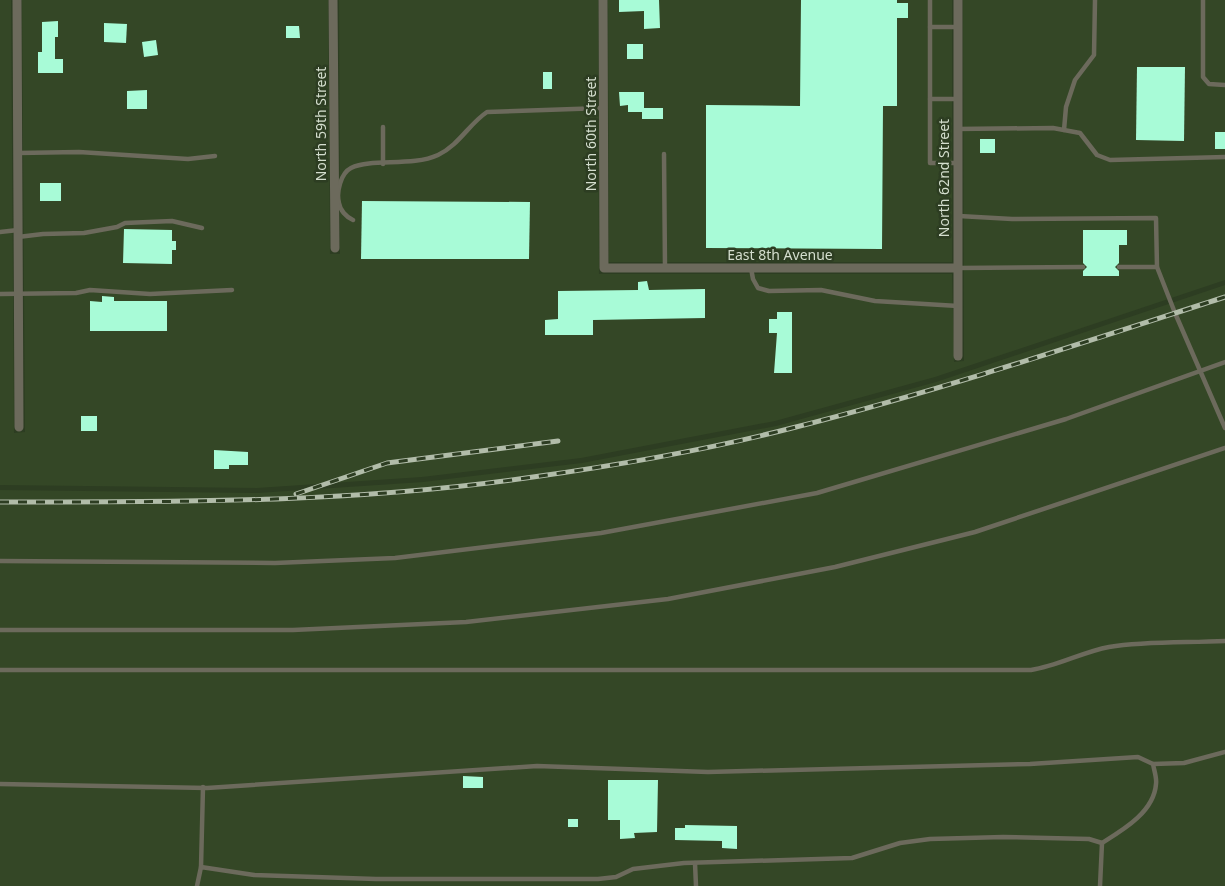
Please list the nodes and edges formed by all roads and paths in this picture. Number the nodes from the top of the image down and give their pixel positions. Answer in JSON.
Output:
{"nodes":[{"id":1,"x":17,"y":0,"type":"edge"},
{"id":2,"x":333,"y":0,"type":"edge"},
{"id":3,"x":603,"y":0,"type":"edge"},
{"id":4,"x":930,"y":0,"type":"edge"},
{"id":5,"x":958,"y":0,"type":"edge"},
{"id":6,"x":1095,"y":0,"type":"edge"},
{"id":7,"x":1203,"y":0,"type":"edge"},
{"id":8,"x":930,"y":27,"type":"junction"},
{"id":9,"x":958,"y":27,"type":"junction"},
{"id":10,"x":1225,"y":85,"type":"edge"},
{"id":11,"x":930,"y":99,"type":"junction"},
{"id":12,"x":958,"y":99,"type":"junction"},
{"id":13,"x":603,"y":108,"type":"junction"},
{"id":14,"x":384,"y":127,"type":"dead end"},
{"id":15,"x":958,"y":128,"type":"junction"},
{"id":16,"x":1064,"y":130,"type":"junction"},
{"id":17,"x":18,"y":154,"type":"junction"},
{"id":18,"x":664,"y":154,"type":"dead end"},
{"id":19,"x":215,"y":156,"type":"dead end"},
{"id":20,"x":1225,"y":157,"type":"edge"},
{"id":21,"x":957,"y":163,"type":"junction"},
{"id":22,"x":383,"y":164,"type":"junction"},
{"id":23,"x":957,"y":216,"type":"junction"},
{"id":24,"x":353,"y":220,"type":"dead end"},
{"id":25,"x":202,"y":228,"type":"dead end"},
{"id":26,"x":0,"y":232,"type":"edge"},
{"id":27,"x":18,"y":234,"type":"junction"},
{"id":28,"x":335,"y":248,"type":"dead end"},
{"id":29,"x":1083,"y":267,"type":"dead end"},
{"id":30,"x":1119,"y":267,"type":"dead end"},
{"id":31,"x":1157,"y":267,"type":"junction"},
{"id":32,"x":604,"y":268,"type":"joint"},
{"id":33,"x":665,"y":268,"type":"junction"},
{"id":34,"x":750,"y":268,"type":"junction"},
{"id":35,"x":957,"y":268,"type":"junction"},
{"id":36,"x":232,"y":290,"type":"dead end"},
{"id":37,"x":0,"y":294,"type":"edge"},
{"id":38,"x":18,"y":294,"type":"junction"},
{"id":39,"x":958,"y":306,"type":"junction"},
{"id":40,"x":958,"y":356,"type":"dead end"},
{"id":41,"x":1225,"y":362,"type":"edge"},
{"id":42,"x":1200,"y":370,"type":"junction"},
{"id":43,"x":19,"y":427,"type":"dead end"},
{"id":44,"x":1225,"y":428,"type":"edge"},
{"id":45,"x":1225,"y":448,"type":"edge"},
{"id":46,"x":0,"y":561,"type":"edge"},
{"id":47,"x":0,"y":630,"type":"edge"},
{"id":48,"x":1225,"y":641,"type":"edge"},
{"id":49,"x":0,"y":670,"type":"edge"},
{"id":50,"x":1225,"y":752,"type":"edge"},
{"id":51,"x":1153,"y":764,"type":"junction"},
{"id":52,"x":0,"y":784,"type":"edge"},
{"id":53,"x":203,"y":787,"type":"junction"},
{"id":54,"x":1102,"y":843,"type":"junction"},
{"id":55,"x":695,"y":863,"type":"junction"},
{"id":56,"x":201,"y":867,"type":"junction"},
{"id":57,"x":197,"y":886,"type":"edge"},
{"id":58,"x":696,"y":886,"type":"edge"},
{"id":59,"x":1100,"y":886,"type":"edge"}],
"edges":[{"from":1,"to":17,"type":"street"},
{"from":2,"to":28,"type":"street","name":"North 59th Street"},
{"from":3,"to":13,"type":"street","name":"North 60th Street"},
{"from":4,"to":8,"type":"lane"},
{"from":5,"to":9,"type":"street","name":"North 62nd Street"},
{"from":6,"to":16,"type":"lane"},
{"from":7,"to":10,"type":"lane"},
{"from":8,"to":9,"type":"lane"},
{"from":8,"to":11,"type":"lane"},
{"from":9,"to":12,"type":"street","name":"North 62nd Street"},
{"from":11,"to":12,"type":"lane"},
{"from":11,"to":21,"type":"lane"},
{"from":12,"to":15,"type":"street","name":"North 62nd Street"},
{"from":13,"to":22,"type":"lane"},
{"from":13,"to":32,"type":"street","name":"North 60th Street"},
{"from":14,"to":22,"type":"lane"},
{"from":15,"to":16,"type":"lane"},
{"from":15,"to":21,"type":"street","name":"North 62nd Street"},
{"from":16,"to":20,"type":"lane"},
{"from":17,"to":19,"type":"lane"},
{"from":17,"to":27,"type":"street"},
{"from":18,"to":33,"type":"lane"},
{"from":21,"to":23,"type":"street","name":"North 62nd Street"},
{"from":22,"to":24,"type":"lane"},
{"from":23,"to":31,"type":"lane"},
{"from":23,"to":35,"type":"street","name":"North 62nd Street"},
{"from":25,"to":27,"type":"lane"},
{"from":26,"to":27,"type":"lane"},
{"from":27,"to":38,"type":"street"},
{"from":29,"to":35,"type":"lane"},
{"from":30,"to":31,"type":"lane"},
{"from":31,"to":42,"type":"lane"},
{"from":32,"to":33,"type":"street","name":"East 8th Avenue"},
{"from":33,"to":34,"type":"street","name":"East 8th Avenue"},
{"from":34,"to":35,"type":"street","name":"East 8th Avenue"},
{"from":34,"to":39,"type":"lane"},
{"from":35,"to":39,"type":"street","name":"North 62nd Street"},
{"from":36,"to":38,"type":"lane"},
{"from":37,"to":38,"type":"lane"},
{"from":38,"to":43,"type":"street"},
{"from":39,"to":40,"type":"street","name":"North 62nd Street"},
{"from":41,"to":42,"type":"lane"},
{"from":42,"to":44,"type":"lane"},
{"from":42,"to":46,"type":"lane"},
{"from":45,"to":47,"type":"lane"},
{"from":48,"to":49,"type":"lane"},
{"from":50,"to":51,"type":"lane"},
{"from":51,"to":53,"type":"lane"},
{"from":51,"to":54,"type":"lane"},
{"from":52,"to":53,"type":"lane"},
{"from":53,"to":56,"type":"lane"},
{"from":54,"to":55,"type":"lane"},
{"from":54,"to":59,"type":"lane"},
{"from":55,"to":56,"type":"lane"},
{"from":55,"to":58,"type":"lane"},
{"from":56,"to":57,"type":"lane"}]}
